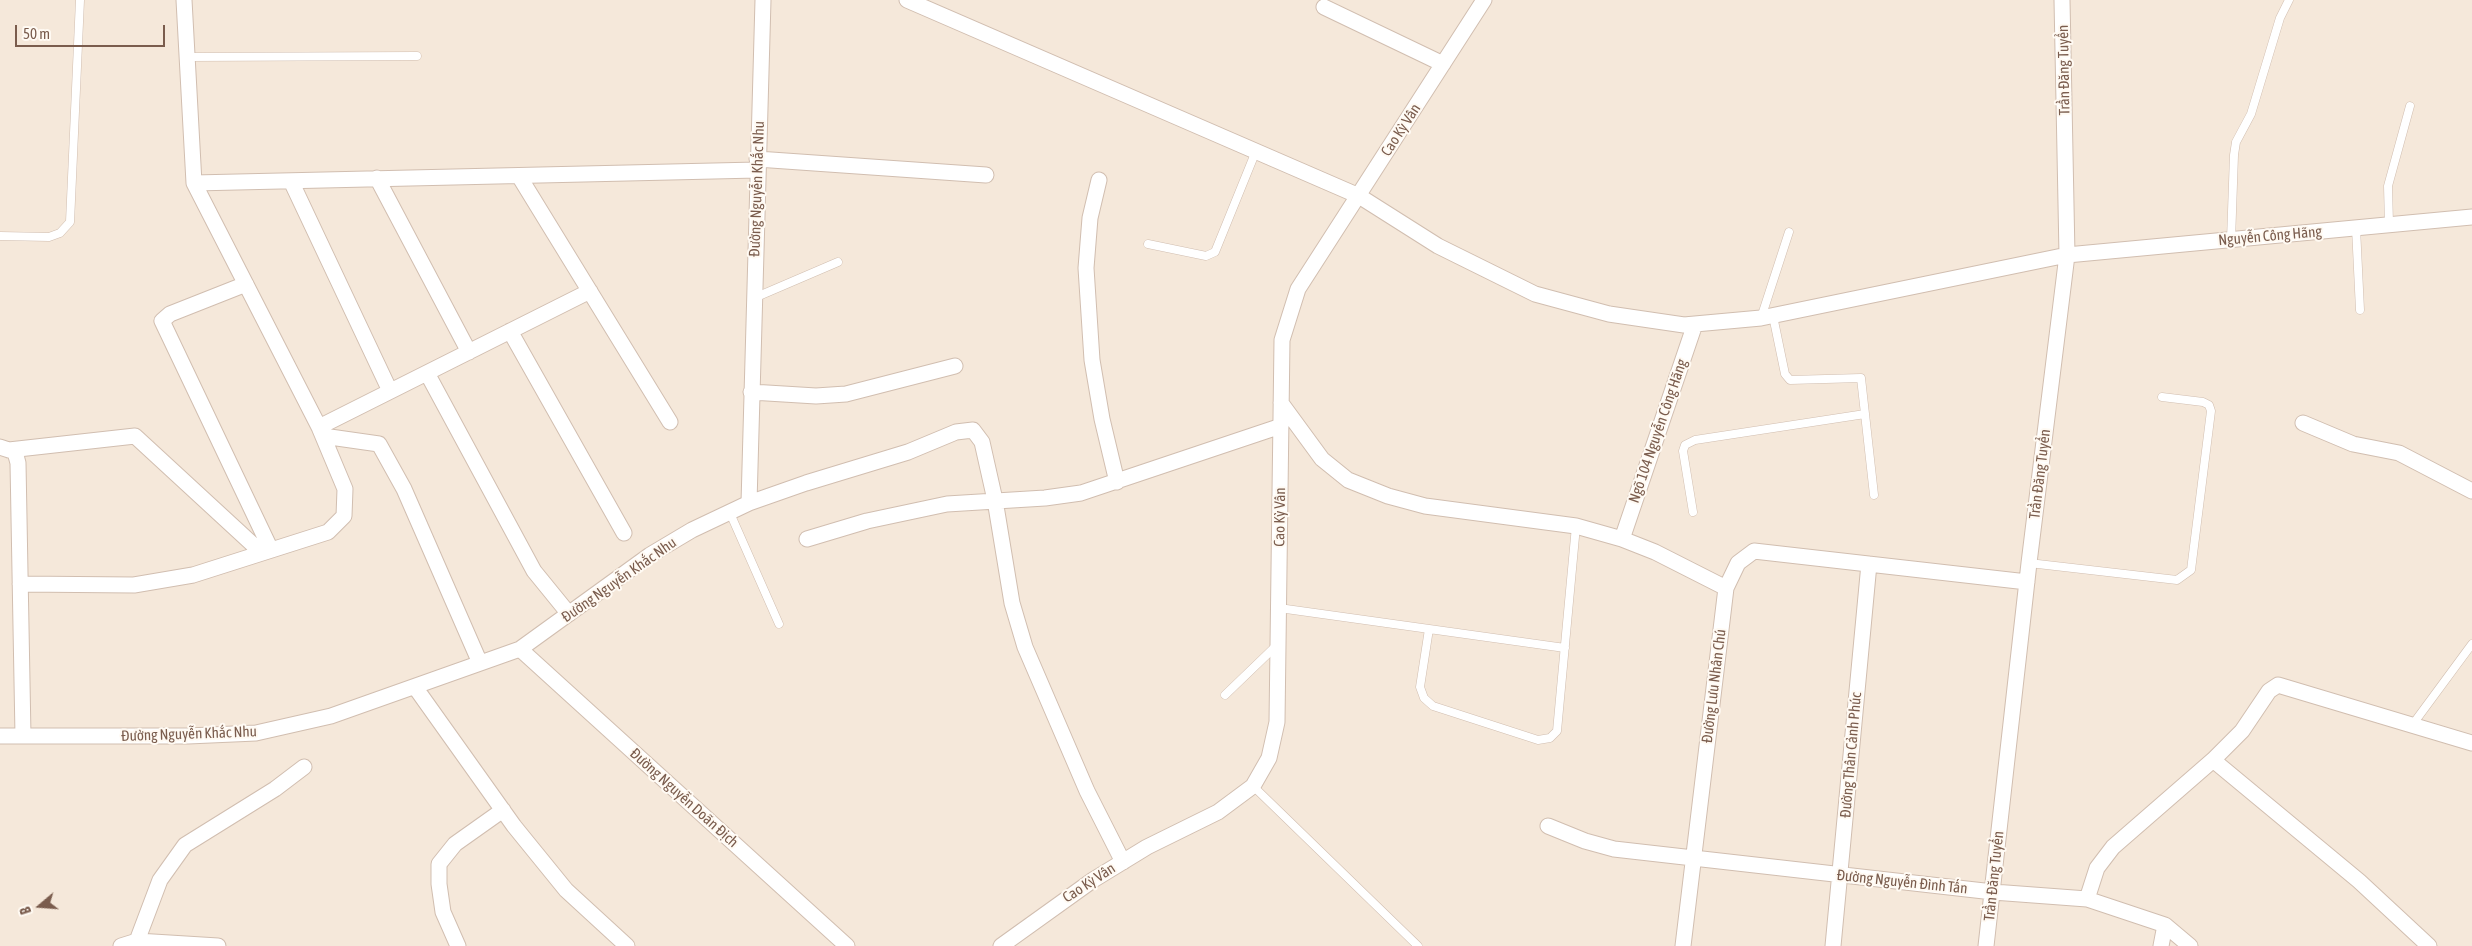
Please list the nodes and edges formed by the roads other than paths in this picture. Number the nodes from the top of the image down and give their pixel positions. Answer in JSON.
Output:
{"nodes":[{"id":1,"x":80,"y":0,"type":"edge"},
{"id":2,"x":184,"y":0,"type":"edge"},
{"id":3,"x":763,"y":0,"type":"edge"},
{"id":4,"x":907,"y":0,"type":"edge"},
{"id":5,"x":1484,"y":0,"type":"edge"},
{"id":6,"x":2062,"y":0,"type":"edge"},
{"id":7,"x":2288,"y":0,"type":"edge"},
{"id":8,"x":1324,"y":7,"type":"dead end"},
{"id":9,"x":417,"y":56,"type":"dead end"},
{"id":10,"x":188,"y":57,"type":"junction"},
{"id":11,"x":1443,"y":64,"type":"junction"},
{"id":12,"x":2410,"y":106,"type":"dead end"},
{"id":13,"x":1256,"y":152,"type":"junction"},
{"id":14,"x":757,"y":165,"type":"junction"},
{"id":15,"x":986,"y":175,"type":"dead end"},
{"id":16,"x":519,"y":176,"type":"junction"},
{"id":17,"x":377,"y":178,"type":"junction"},
{"id":18,"x":1099,"y":180,"type":"dead end"},
{"id":19,"x":291,"y":181,"type":"junction"},
{"id":20,"x":194,"y":183,"type":"junction"},
{"id":21,"x":1359,"y":196,"type":"junction"},
{"id":22,"x":2472,"y":217,"type":"edge"},
{"id":23,"x":2389,"y":224,"type":"junction"},
{"id":24,"x":2356,"y":228,"type":"junction"},
{"id":25,"x":1789,"y":232,"type":"dead end"},
{"id":26,"x":0,"y":236,"type":"edge"},
{"id":27,"x":2231,"y":240,"type":"junction"},
{"id":28,"x":1148,"y":244,"type":"dead end"},
{"id":29,"x":2068,"y":255,"type":"junction"},
{"id":30,"x":838,"y":262,"type":"dead end"},
{"id":31,"x":246,"y":284,"type":"junction"},
{"id":32,"x":590,"y":291,"type":"junction"},
{"id":33,"x":754,"y":298,"type":"junction"},
{"id":34,"x":2360,"y":310,"type":"dead end"},
{"id":35,"x":1767,"y":317,"type":"junction"},
{"id":36,"x":1695,"y":324,"type":"junction"},
{"id":37,"x":510,"y":331,"type":"junction"},
{"id":38,"x":469,"y":352,"type":"junction"},
{"id":39,"x":954,"y":366,"type":"dead end"},
{"id":40,"x":426,"y":373,"type":"junction"},
{"id":41,"x":390,"y":391,"type":"junction"},
{"id":42,"x":752,"y":392,"type":"junction"},
{"id":43,"x":2162,"y":397,"type":"dead end"},
{"id":44,"x":1281,"y":403,"type":"junction"},
{"id":45,"x":1865,"y":414,"type":"junction"},
{"id":46,"x":670,"y":422,"type":"dead end"},
{"id":47,"x":2303,"y":423,"type":"dead end"},
{"id":48,"x":1281,"y":426,"type":"junction"},
{"id":49,"x":321,"y":431,"type":"junction"},
{"id":50,"x":4,"y":448,"type":"edge"},
{"id":51,"x":1117,"y":482,"type":"junction"},
{"id":52,"x":2472,"y":491,"type":"edge"},
{"id":53,"x":1874,"y":495,"type":"dead end"},
{"id":54,"x":995,"y":500,"type":"junction"},
{"id":55,"x":749,"y":504,"type":"junction"},
{"id":56,"x":1693,"y":512,"type":"dead end"},
{"id":57,"x":730,"y":513,"type":"junction"},
{"id":58,"x":1576,"y":526,"type":"junction"},
{"id":59,"x":624,"y":533,"type":"dead end"},
{"id":60,"x":807,"y":539,"type":"dead end"},
{"id":61,"x":1622,"y":539,"type":"junction"},
{"id":62,"x":267,"y":552,"type":"junction"},
{"id":63,"x":2029,"y":563,"type":"junction"},
{"id":64,"x":1869,"y":564,"type":"junction"},
{"id":65,"x":2027,"y":582,"type":"junction"},
{"id":66,"x":20,"y":584,"type":"junction"},
{"id":67,"x":1726,"y":588,"type":"junction"},
{"id":68,"x":1279,"y":608,"type":"junction"},
{"id":69,"x":569,"y":614,"type":"junction"},
{"id":70,"x":779,"y":624,"type":"dead end"},
{"id":71,"x":1429,"y":628,"type":"junction"},
{"id":72,"x":1278,"y":644,"type":"junction"},
{"id":73,"x":2472,"y":644,"type":"edge"},
{"id":74,"x":1565,"y":648,"type":"junction"},
{"id":75,"x":520,"y":649,"type":"junction"},
{"id":76,"x":480,"y":663,"type":"junction"},
{"id":77,"x":415,"y":687,"type":"junction"},
{"id":78,"x":1225,"y":695,"type":"dead end"},
{"id":79,"x":2413,"y":724,"type":"junction"},
{"id":80,"x":0,"y":736,"type":"edge"},
{"id":81,"x":23,"y":736,"type":"junction"},
{"id":82,"x":2472,"y":743,"type":"edge"},
{"id":83,"x":2213,"y":760,"type":"junction"},
{"id":84,"x":304,"y":768,"type":"dead end"},
{"id":85,"x":1253,"y":786,"type":"junction"},
{"id":86,"x":503,"y":810,"type":"junction"},
{"id":87,"x":1548,"y":826,"type":"dead end"},
{"id":88,"x":1694,"y":858,"type":"junction"},
{"id":89,"x":1123,"y":862,"type":"junction"},
{"id":90,"x":1841,"y":876,"type":"junction"},
{"id":91,"x":1992,"y":892,"type":"junction"},
{"id":92,"x":2087,"y":899,"type":"junction"},
{"id":93,"x":2165,"y":925,"type":"junction"},
{"id":94,"x":137,"y":941,"type":"junction"},
{"id":95,"x":845,"y":945,"type":"edge"},
{"id":96,"x":121,"y":946,"type":"edge"},
{"id":97,"x":218,"y":946,"type":"edge"},
{"id":98,"x":458,"y":946,"type":"edge"},
{"id":99,"x":626,"y":946,"type":"edge"},
{"id":100,"x":1001,"y":946,"type":"edge"},
{"id":101,"x":1418,"y":946,"type":"edge"},
{"id":102,"x":1683,"y":946,"type":"edge"},
{"id":103,"x":1833,"y":946,"type":"edge"},
{"id":104,"x":1986,"y":946,"type":"edge"},
{"id":105,"x":2161,"y":946,"type":"edge"},
{"id":106,"x":2190,"y":946,"type":"edge"},
{"id":107,"x":2429,"y":946,"type":"edge"}],
"edges":[{"from":1,"to":26,"type":"lane"},
{"from":2,"to":10,"type":"street"},
{"from":3,"to":14,"type":"street","name":"Đường Nguyễn Khắc Nhu"},
{"from":4,"to":13,"type":"street","name":"Nguyễn Công Hãng"},
{"from":5,"to":11,"type":"street","name":"Cao Kỳ Vân"},
{"from":6,"to":29,"type":"street","name":"Trần Đăng Tuyển"},
{"from":7,"to":27,"type":"lane"},
{"from":8,"to":11,"type":"street"},
{"from":9,"to":10,"type":"lane"},
{"from":10,"to":20,"type":"street"},
{"from":11,"to":21,"type":"street","name":"Cao Kỳ Vân"},
{"from":12,"to":23,"type":"lane"},
{"from":13,"to":21,"type":"street","name":"Nguyễn Công Hãng"},
{"from":13,"to":28,"type":"lane"},
{"from":14,"to":15,"type":"street"},
{"from":14,"to":16,"type":"street"},
{"from":14,"to":33,"type":"street","name":"Đường Nguyễn Khắc Nhu"},
{"from":16,"to":17,"type":"street"},
{"from":16,"to":32,"type":"street"},
{"from":17,"to":19,"type":"street"},
{"from":17,"to":38,"type":"street"},
{"from":18,"to":51,"type":"street"},
{"from":19,"to":20,"type":"street"},
{"from":19,"to":41,"type":"street"},
{"from":20,"to":31,"type":"street"},
{"from":21,"to":36,"type":"street","name":"Nguyễn Công Hãng"},
{"from":21,"to":44,"type":"street","name":"Cao Kỳ Vân"},
{"from":22,"to":23,"type":"street","name":"Nguyễn Công Hãng"},
{"from":23,"to":24,"type":"street","name":"Nguyễn Công Hãng"},
{"from":24,"to":27,"type":"street","name":"Nguyễn Công Hãng"},
{"from":24,"to":34,"type":"lane"},
{"from":25,"to":35,"type":"lane"},
{"from":27,"to":29,"type":"street","name":"Nguyễn Công Hãng"},
{"from":29,"to":35,"type":"street","name":"Nguyễn Công Hãng"},
{"from":29,"to":63,"type":"street","name":"Trần Đăng Tuyển"},
{"from":30,"to":33,"type":"lane"},
{"from":31,"to":49,"type":"street"},
{"from":31,"to":62,"type":"street"},
{"from":32,"to":37,"type":"street"},
{"from":32,"to":46,"type":"street"},
{"from":33,"to":42,"type":"street","name":"Đường Nguyễn Khắc Nhu"},
{"from":35,"to":36,"type":"street","name":"Nguyễn Công Hãng"},
{"from":35,"to":45,"type":"lane"},
{"from":36,"to":61,"type":"street","name":"Ngõ 104 Nguyễn Công Hãng"},
{"from":37,"to":38,"type":"street"},
{"from":37,"to":59,"type":"street"},
{"from":38,"to":40,"type":"street"},
{"from":39,"to":42,"type":"street"},
{"from":40,"to":41,"type":"street"},
{"from":40,"to":69,"type":"street"},
{"from":41,"to":49,"type":"street"},
{"from":42,"to":55,"type":"street","name":"Đường Nguyễn Khắc Nhu"},
{"from":43,"to":63,"type":"lane"},
{"from":44,"to":48,"type":"street","name":"Cao Kỳ Vân"},
{"from":44,"to":58,"type":"street"},
{"from":45,"to":53,"type":"lane"},
{"from":45,"to":56,"type":"lane"},
{"from":47,"to":52,"type":"street"},
{"from":48,"to":51,"type":"street"},
{"from":48,"to":68,"type":"street","name":"Cao Kỳ Vân"},
{"from":49,"to":62,"type":"street"},
{"from":49,"to":76,"type":"street"},
{"from":50,"to":62,"type":"street"},
{"from":50,"to":66,"type":"street"},
{"from":51,"to":54,"type":"street"},
{"from":54,"to":55,"type":"street"},
{"from":54,"to":60,"type":"street"},
{"from":54,"to":89,"type":"street"},
{"from":55,"to":57,"type":"street","name":"Đường Nguyễn Khắc Nhu"},
{"from":57,"to":69,"type":"street","name":"Đường Nguyễn Khắc Nhu"},
{"from":57,"to":70,"type":"lane"},
{"from":58,"to":61,"type":"street"},
{"from":58,"to":74,"type":"lane"},
{"from":61,"to":67,"type":"street"},
{"from":62,"to":66,"type":"street"},
{"from":63,"to":65,"type":"street","name":"Trần Đăng Tuyển"},
{"from":64,"to":65,"type":"street","name":"Đường Lưu Nhân Chú"},
{"from":64,"to":67,"type":"street","name":"Đường Lưu Nhân Chú"},
{"from":64,"to":90,"type":"street","name":"Đường Thân Cảnh Phúc"},
{"from":65,"to":91,"type":"street","name":"Trần Đăng Tuyển"},
{"from":66,"to":81,"type":"street"},
{"from":67,"to":88,"type":"street","name":"Đường Lưu Nhân Chú"},
{"from":68,"to":71,"type":"lane"},
{"from":68,"to":72,"type":"street","name":"Cao Kỳ Vân"},
{"from":69,"to":75,"type":"street","name":"Đường Nguyễn Khắc Nhu"},
{"from":71,"to":74,"type":"lane"},
{"from":71,"to":74,"type":"lane"},
{"from":72,"to":78,"type":"lane"},
{"from":72,"to":85,"type":"street","name":"Cao Kỳ Vân"},
{"from":73,"to":79,"type":"lane"},
{"from":75,"to":76,"type":"street","name":"Đường Nguyễn Khắc Nhu"},
{"from":75,"to":95,"type":"street","name":"Đường Nguyễn Doãn Địch"},
{"from":76,"to":77,"type":"street","name":"Đường Nguyễn Khắc Nhu"},
{"from":77,"to":81,"type":"street","name":"Đường Nguyễn Khắc Nhu"},
{"from":77,"to":86,"type":"street"},
{"from":79,"to":82,"type":"street"},
{"from":79,"to":83,"type":"street"},
{"from":80,"to":81,"type":"street","name":"Đường Nguyễn Khắc Nhu"},
{"from":83,"to":92,"type":"street"},
{"from":83,"to":107,"type":"street"},
{"from":84,"to":94,"type":"street"},
{"from":85,"to":89,"type":"street","name":"Cao Kỳ Vân"},
{"from":85,"to":101,"type":"lane"},
{"from":86,"to":98,"type":"street"},
{"from":86,"to":99,"type":"street"},
{"from":87,"to":88,"type":"street","name":"Đường Nguyễn Đình Tấn"},
{"from":88,"to":90,"type":"street","name":"Đường Nguyễn Đình Tấn"},
{"from":88,"to":102,"type":"street","name":"Đường Lưu Nhân Chú"},
{"from":89,"to":100,"type":"street","name":"Cao Kỳ Vân"},
{"from":90,"to":91,"type":"street","name":"Đường Nguyễn Đình Tấn"},
{"from":90,"to":103,"type":"street","name":"Đường Thân Cảnh Phúc"},
{"from":91,"to":92,"type":"street","name":"Đường Nguyễn Đình Tấn"},
{"from":91,"to":104,"type":"street","name":"Trần Đăng Tuyển"},
{"from":92,"to":93,"type":"street","name":"Đường Nguyễn Đình Tấn"},
{"from":93,"to":105,"type":"street"},
{"from":93,"to":106,"type":"street","name":"Đường Nguyễn Đình Tấn"},
{"from":94,"to":96,"type":"street"},
{"from":94,"to":97,"type":"street"}]}
